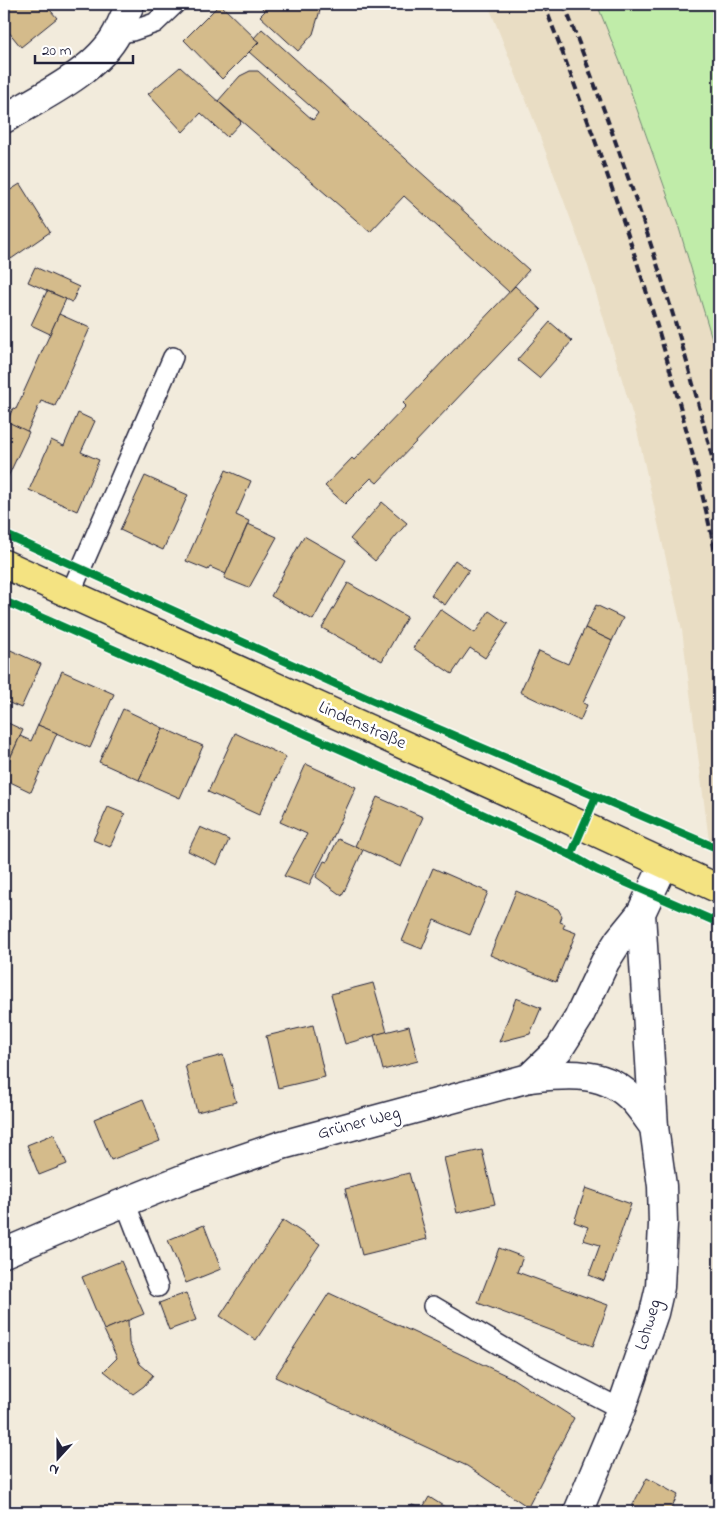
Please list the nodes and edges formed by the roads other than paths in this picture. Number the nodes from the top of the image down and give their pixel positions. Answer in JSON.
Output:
{"nodes":[{"id":1,"x":130,"y":4,"type":"edge"},
{"id":2,"x":175,"y":4,"type":"edge"},
{"id":3,"x":117,"y":34,"type":"junction"},
{"id":4,"x":4,"y":118,"type":"edge"},
{"id":5,"x":173,"y":357,"type":"dead end"},
{"id":6,"x":4,"y":564,"type":"edge"},
{"id":7,"x":70,"y":594,"type":"junction"},
{"id":8,"x":664,"y":864,"type":"junction"},
{"id":9,"x":717,"y":888,"type":"edge"},
{"id":10,"x":642,"y":913,"type":"junction"},
{"id":11,"x":529,"y":1078,"type":"junction"},
{"id":12,"x":654,"y":1127,"type":"junction"},
{"id":13,"x":125,"y":1202,"type":"junction"},
{"id":14,"x":4,"y":1253,"type":"edge"},
{"id":15,"x":158,"y":1287,"type":"dead end"},
{"id":16,"x":433,"y":1306,"type":"dead end"},
{"id":17,"x":621,"y":1409,"type":"junction"},
{"id":18,"x":578,"y":1512,"type":"edge"}],
"edges":[{"from":1,"to":3,"type":"street"},
{"from":2,"to":3,"type":"lane"},
{"from":3,"to":4,"type":"street"},
{"from":5,"to":7,"type":"lane"},
{"from":6,"to":7,"type":"main road","name":"Lindenstraße"},
{"from":7,"to":8,"type":"main road","name":"Lindenstraße"},
{"from":8,"to":9,"type":"main road","name":"Lindenstraße"},
{"from":8,"to":10,"type":"street","name":"Lohweg"},
{"from":10,"to":11,"type":"street","name":"Grüner Weg"},
{"from":10,"to":12,"type":"street","name":"Lohweg"},
{"from":11,"to":12,"type":"street","name":"Lohweg"},
{"from":11,"to":13,"type":"street","name":"Grüner Weg"},
{"from":12,"to":17,"type":"street","name":"Lohweg"},
{"from":13,"to":14,"type":"street","name":"Grüner Weg"},
{"from":13,"to":15,"type":"lane"},
{"from":16,"to":17,"type":"lane"},
{"from":17,"to":18,"type":"street","name":"Lohweg"}]}
